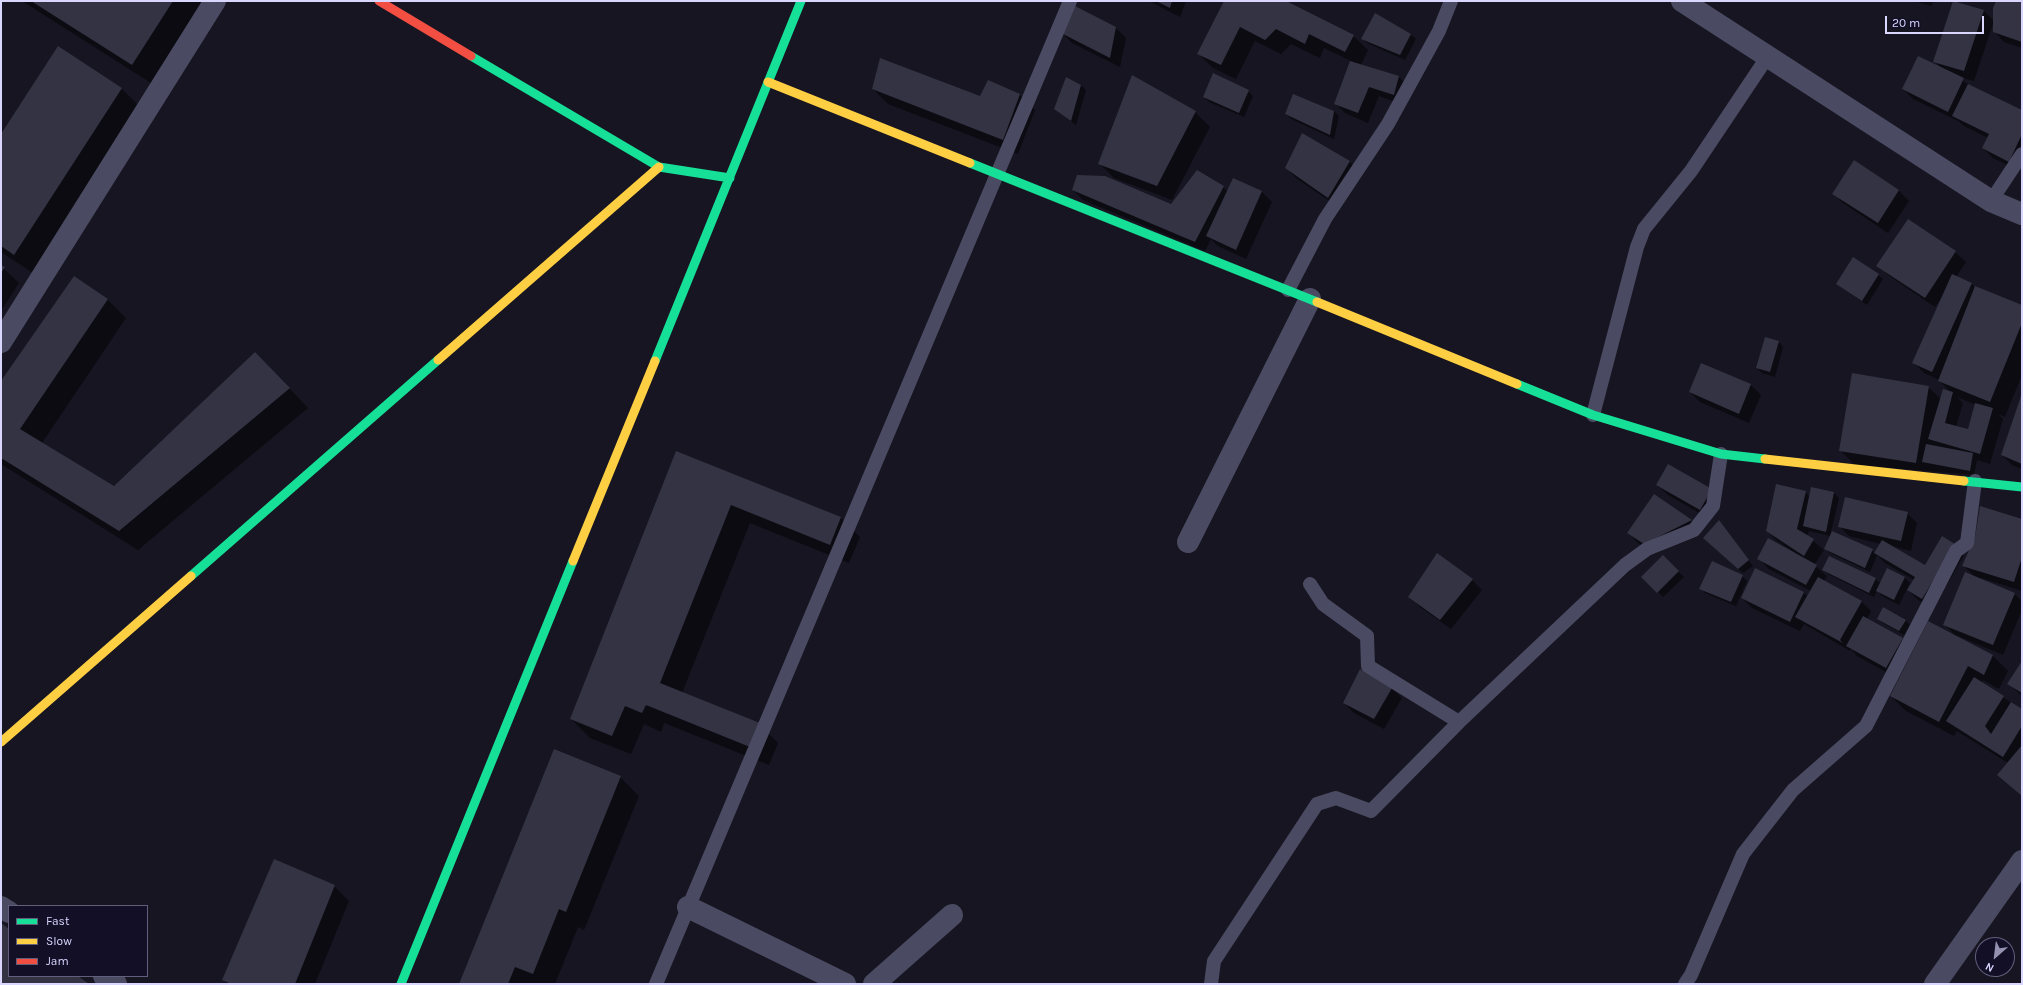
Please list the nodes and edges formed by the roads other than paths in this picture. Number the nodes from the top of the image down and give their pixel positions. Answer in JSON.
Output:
{"nodes":[{"id":1,"x":215,"y":1,"type":"edge"},
{"id":2,"x":379,"y":1,"type":"edge"},
{"id":3,"x":801,"y":1,"type":"edge"},
{"id":4,"x":1070,"y":1,"type":"edge"},
{"id":5,"x":1451,"y":1,"type":"edge"},
{"id":6,"x":1682,"y":1,"type":"edge"},
{"id":7,"x":1768,"y":56,"type":"junction"},
{"id":8,"x":768,"y":82,"type":"junction"},
{"id":9,"x":2022,"y":154,"type":"edge"},
{"id":10,"x":659,"y":167,"type":"junction"},
{"id":11,"x":996,"y":173,"type":"junction"},
{"id":12,"x":730,"y":178,"type":"junction"},
{"id":13,"x":1991,"y":201,"type":"junction"},
{"id":14,"x":2022,"y":214,"type":"edge"},
{"id":15,"x":1288,"y":290,"type":"junction"},
{"id":16,"x":1310,"y":299,"type":"junction"},
{"id":17,"x":1,"y":342,"type":"edge"},
{"id":18,"x":1593,"y":415,"type":"junction"},
{"id":19,"x":1721,"y":454,"type":"junction"},
{"id":20,"x":1975,"y":481,"type":"junction"},
{"id":21,"x":2022,"y":487,"type":"edge"},
{"id":22,"x":1188,"y":542,"type":"dead end"},
{"id":23,"x":1310,"y":584,"type":"dead end"},
{"id":24,"x":1459,"y":722,"type":"junction"},
{"id":25,"x":1,"y":742,"type":"edge"},
{"id":26,"x":2022,"y":861,"type":"edge"},
{"id":27,"x":688,"y":907,"type":"junction"},
{"id":28,"x":952,"y":915,"type":"dead end"},
{"id":29,"x":106,"y":977,"type":"edge"},
{"id":30,"x":116,"y":984,"type":"edge"},
{"id":31,"x":401,"y":984,"type":"edge"},
{"id":32,"x":656,"y":984,"type":"edge"},
{"id":33,"x":845,"y":984,"type":"edge"},
{"id":34,"x":874,"y":984,"type":"edge"},
{"id":35,"x":1211,"y":984,"type":"edge"},
{"id":36,"x":1684,"y":984,"type":"edge"},
{"id":37,"x":1935,"y":984,"type":"edge"}],
"edges":[{"from":1,"to":17,"type":"street"},
{"from":2,"to":10,"type":"street"},
{"from":3,"to":8,"type":"street"},
{"from":4,"to":11,"type":"lane"},
{"from":5,"to":15,"type":"lane"},
{"from":6,"to":7,"type":"street"},
{"from":7,"to":13,"type":"street"},
{"from":7,"to":18,"type":"lane"},
{"from":8,"to":11,"type":"street"},
{"from":8,"to":12,"type":"street"},
{"from":9,"to":13,"type":"lane"},
{"from":10,"to":12,"type":"street"},
{"from":10,"to":25,"type":"street"},
{"from":11,"to":15,"type":"street"},
{"from":11,"to":27,"type":"lane"},
{"from":12,"to":31,"type":"street"},
{"from":13,"to":14,"type":"street"},
{"from":15,"to":16,"type":"street"},
{"from":16,"to":18,"type":"street"},
{"from":16,"to":22,"type":"street"},
{"from":18,"to":19,"type":"street"},
{"from":19,"to":20,"type":"street"},
{"from":19,"to":24,"type":"lane"},
{"from":20,"to":21,"type":"street"},
{"from":20,"to":36,"type":"lane"},
{"from":23,"to":24,"type":"lane"},
{"from":24,"to":35,"type":"lane"},
{"from":26,"to":37,"type":"street"},
{"from":27,"to":32,"type":"lane"},
{"from":27,"to":33,"type":"street"},
{"from":28,"to":34,"type":"street"},
{"from":29,"to":30,"type":"street"}]}
